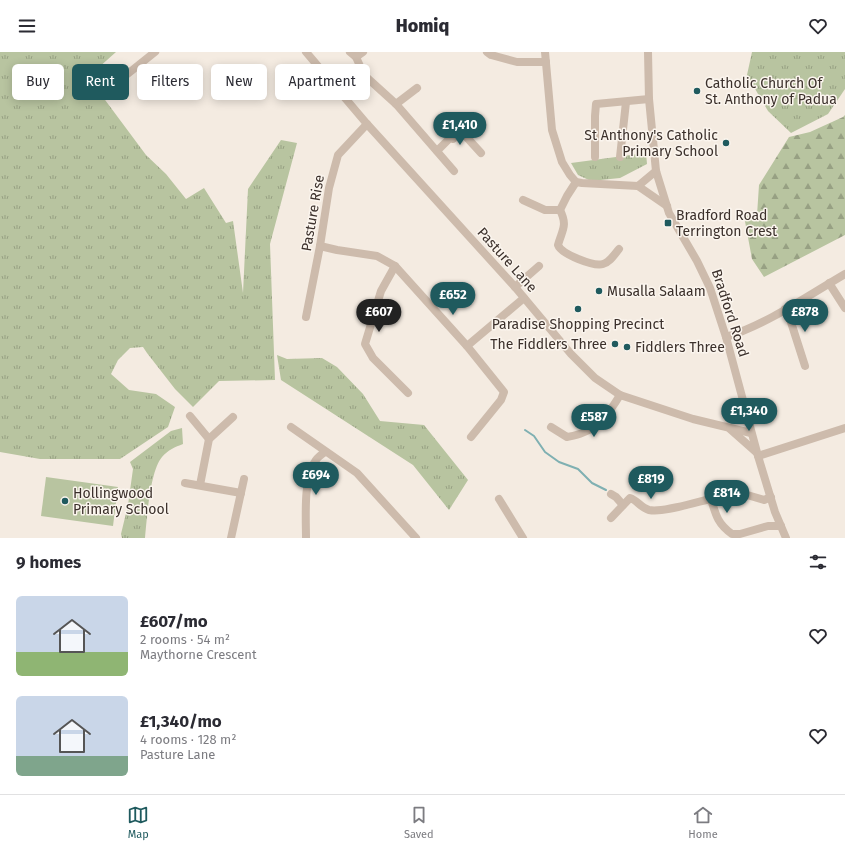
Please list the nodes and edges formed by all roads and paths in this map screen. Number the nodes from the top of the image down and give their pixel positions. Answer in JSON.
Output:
{"nodes":[{"id":1,"x":155,"y":52,"type":"edge"},
{"id":2,"x":487,"y":52,"type":"edge"},
{"id":3,"x":545,"y":52,"type":"edge"},
{"id":4,"x":648,"y":52,"type":"edge"},
{"id":5,"x":310,"y":53,"type":"edge"},
{"id":6,"x":356,"y":54,"type":"edge"},
{"id":7,"x":546,"y":62,"type":"junction"},
{"id":8,"x":129,"y":73,"type":"edge"},
{"id":9,"x":417,"y":88,"type":"dead end"},
{"id":10,"x":648,"y":99,"type":"junction"},
{"id":11,"x":626,"y":102,"type":"junction"},
{"id":12,"x":396,"y":104,"type":"junction"},
{"id":13,"x":367,"y":124,"type":"junction"},
{"id":14,"x":437,"y":151,"type":"junction"},
{"id":15,"x":481,"y":153,"type":"dead end"},
{"id":16,"x":595,"y":157,"type":"dead end"},
{"id":17,"x":620,"y":157,"type":"dead end"},
{"id":18,"x":454,"y":171,"type":"dead end"},
{"id":19,"x":656,"y":171,"type":"junction"},
{"id":20,"x":576,"y":182,"type":"junction"},
{"id":21,"x":638,"y":186,"type":"junction"},
{"id":22,"x":523,"y":200,"type":"dead end"},
{"id":23,"x":666,"y":206,"type":"junction"},
{"id":24,"x":560,"y":210,"type":"junction"},
{"id":25,"x":320,"y":246,"type":"junction"},
{"id":26,"x":618,"y":249,"type":"dead end"},
{"id":27,"x":395,"y":266,"type":"junction"},
{"id":28,"x":539,"y":266,"type":"dead end"},
{"id":29,"x":845,"y":274,"type":"edge"},
{"id":30,"x":829,"y":283,"type":"junction"},
{"id":31,"x":515,"y":287,"type":"junction"},
{"id":32,"x":524,"y":298,"type":"junction"},
{"id":33,"x":845,"y":308,"type":"edge"},
{"id":34,"x":785,"y":309,"type":"junction"},
{"id":35,"x":306,"y":317,"type":"dead end"},
{"id":36,"x":726,"y":337,"type":"junction"},
{"id":37,"x":467,"y":346,"type":"junction"},
{"id":38,"x":805,"y":366,"type":"dead end"},
{"id":39,"x":408,"y":393,"type":"dead end"},
{"id":40,"x":620,"y":395,"type":"junction"},
{"id":41,"x":190,"y":416,"type":"dead end"},
{"id":42,"x":233,"y":417,"type":"dead end"},
{"id":43,"x":291,"y":427,"type":"dead end"},
{"id":44,"x":551,"y":427,"type":"dead end"},
{"id":45,"x":728,"y":427,"type":"junction"},
{"id":46,"x":845,"y":428,"type":"edge"},
{"id":47,"x":751,"y":433,"type":"junction"},
{"id":48,"x":471,"y":437,"type":"dead end"},
{"id":49,"x":209,"y":439,"type":"junction"},
{"id":50,"x":325,"y":452,"type":"junction"},
{"id":51,"x":757,"y":454,"type":"junction"},
{"id":52,"x":244,"y":479,"type":"dead end"},
{"id":53,"x":185,"y":483,"type":"dead end"},
{"id":54,"x":200,"y":485,"type":"junction"},
{"id":55,"x":241,"y":492,"type":"junction"},
{"id":56,"x":611,"y":494,"type":"dead end"},
{"id":57,"x":771,"y":498,"type":"junction"},
{"id":58,"x":499,"y":499,"type":"dead end"},
{"id":59,"x":711,"y":499,"type":"junction"},
{"id":60,"x":623,"y":505,"type":"junction"},
{"id":61,"x":611,"y":518,"type":"dead end"},
{"id":62,"x":781,"y":526,"type":"junction"},
{"id":63,"x":413,"y":536,"type":"edge"},
{"id":64,"x":231,"y":538,"type":"edge"},
{"id":65,"x":306,"y":538,"type":"edge"},
{"id":66,"x":523,"y":538,"type":"edge"},
{"id":67,"x":786,"y":538,"type":"edge"}],
"edges":[{"from":1,"to":8,"type":"street"},
{"from":2,"to":7,"type":"street"},
{"from":3,"to":7,"type":"street"},
{"from":4,"to":10,"type":"street","name":"Bradford Road"},
{"from":5,"to":13,"type":"street","name":"Pasture Lane"},
{"from":6,"to":12,"type":"street"},
{"from":7,"to":20,"type":"street"},
{"from":9,"to":12,"type":"street"},
{"from":10,"to":11,"type":"street"},
{"from":10,"to":19,"type":"street","name":"Bradford Road"},
{"from":11,"to":16,"type":"street"},
{"from":11,"to":17,"type":"street"},
{"from":12,"to":14,"type":"street"},
{"from":13,"to":25,"type":"street","name":"Pasture Rise"},
{"from":13,"to":31,"type":"street","name":"Pasture Lane"},
{"from":14,"to":15,"type":"street"},
{"from":14,"to":18,"type":"street"},
{"from":19,"to":21,"type":"street"},
{"from":19,"to":23,"type":"street","name":"Bradford Road"},
{"from":20,"to":21,"type":"street"},
{"from":20,"to":24,"type":"street"},
{"from":21,"to":23,"type":"street"},
{"from":22,"to":24,"type":"street"},
{"from":23,"to":36,"type":"street","name":"Bradford Road"},
{"from":24,"to":26,"type":"street"},
{"from":25,"to":27,"type":"street"},
{"from":25,"to":35,"type":"street","name":"Pasture Rise"},
{"from":27,"to":37,"type":"street"},
{"from":27,"to":39,"type":"street"},
{"from":28,"to":31,"type":"street"},
{"from":29,"to":30,"type":"street"},
{"from":30,"to":33,"type":"street"},
{"from":30,"to":34,"type":"street"},
{"from":31,"to":32,"type":"street","name":"Pasture Lane"},
{"from":32,"to":37,"type":"street"},
{"from":32,"to":40,"type":"street","name":"Pasture Lane"},
{"from":34,"to":36,"type":"street"},
{"from":34,"to":38,"type":"street"},
{"from":36,"to":47,"type":"street","name":"Bradford Road"},
{"from":37,"to":48,"type":"street"},
{"from":40,"to":44,"type":"street"},
{"from":40,"to":45,"type":"street","name":"Pasture Lane"},
{"from":41,"to":49,"type":"street"},
{"from":42,"to":49,"type":"street"},
{"from":43,"to":50,"type":"street"},
{"from":45,"to":47,"type":"street","name":"Pasture Lane"},
{"from":45,"to":51,"type":"street","name":"Pasture Lane"},
{"from":46,"to":51,"type":"street"},
{"from":47,"to":51,"type":"street","name":"Bradford Road"},
{"from":49,"to":54,"type":"street"},
{"from":50,"to":63,"type":"street"},
{"from":50,"to":65,"type":"street"},
{"from":51,"to":57,"type":"street","name":"Bradford Road"},
{"from":52,"to":55,"type":"street"},
{"from":53,"to":54,"type":"street"},
{"from":54,"to":55,"type":"street"},
{"from":55,"to":64,"type":"street"},
{"from":56,"to":60,"type":"street"},
{"from":57,"to":59,"type":"street"},
{"from":57,"to":62,"type":"street","name":"Bradford Road"},
{"from":58,"to":66,"type":"street"},
{"from":59,"to":60,"type":"street"},
{"from":59,"to":62,"type":"street"},
{"from":60,"to":61,"type":"street"},
{"from":62,"to":67,"type":"street","name":"Bradford Road"}]}
